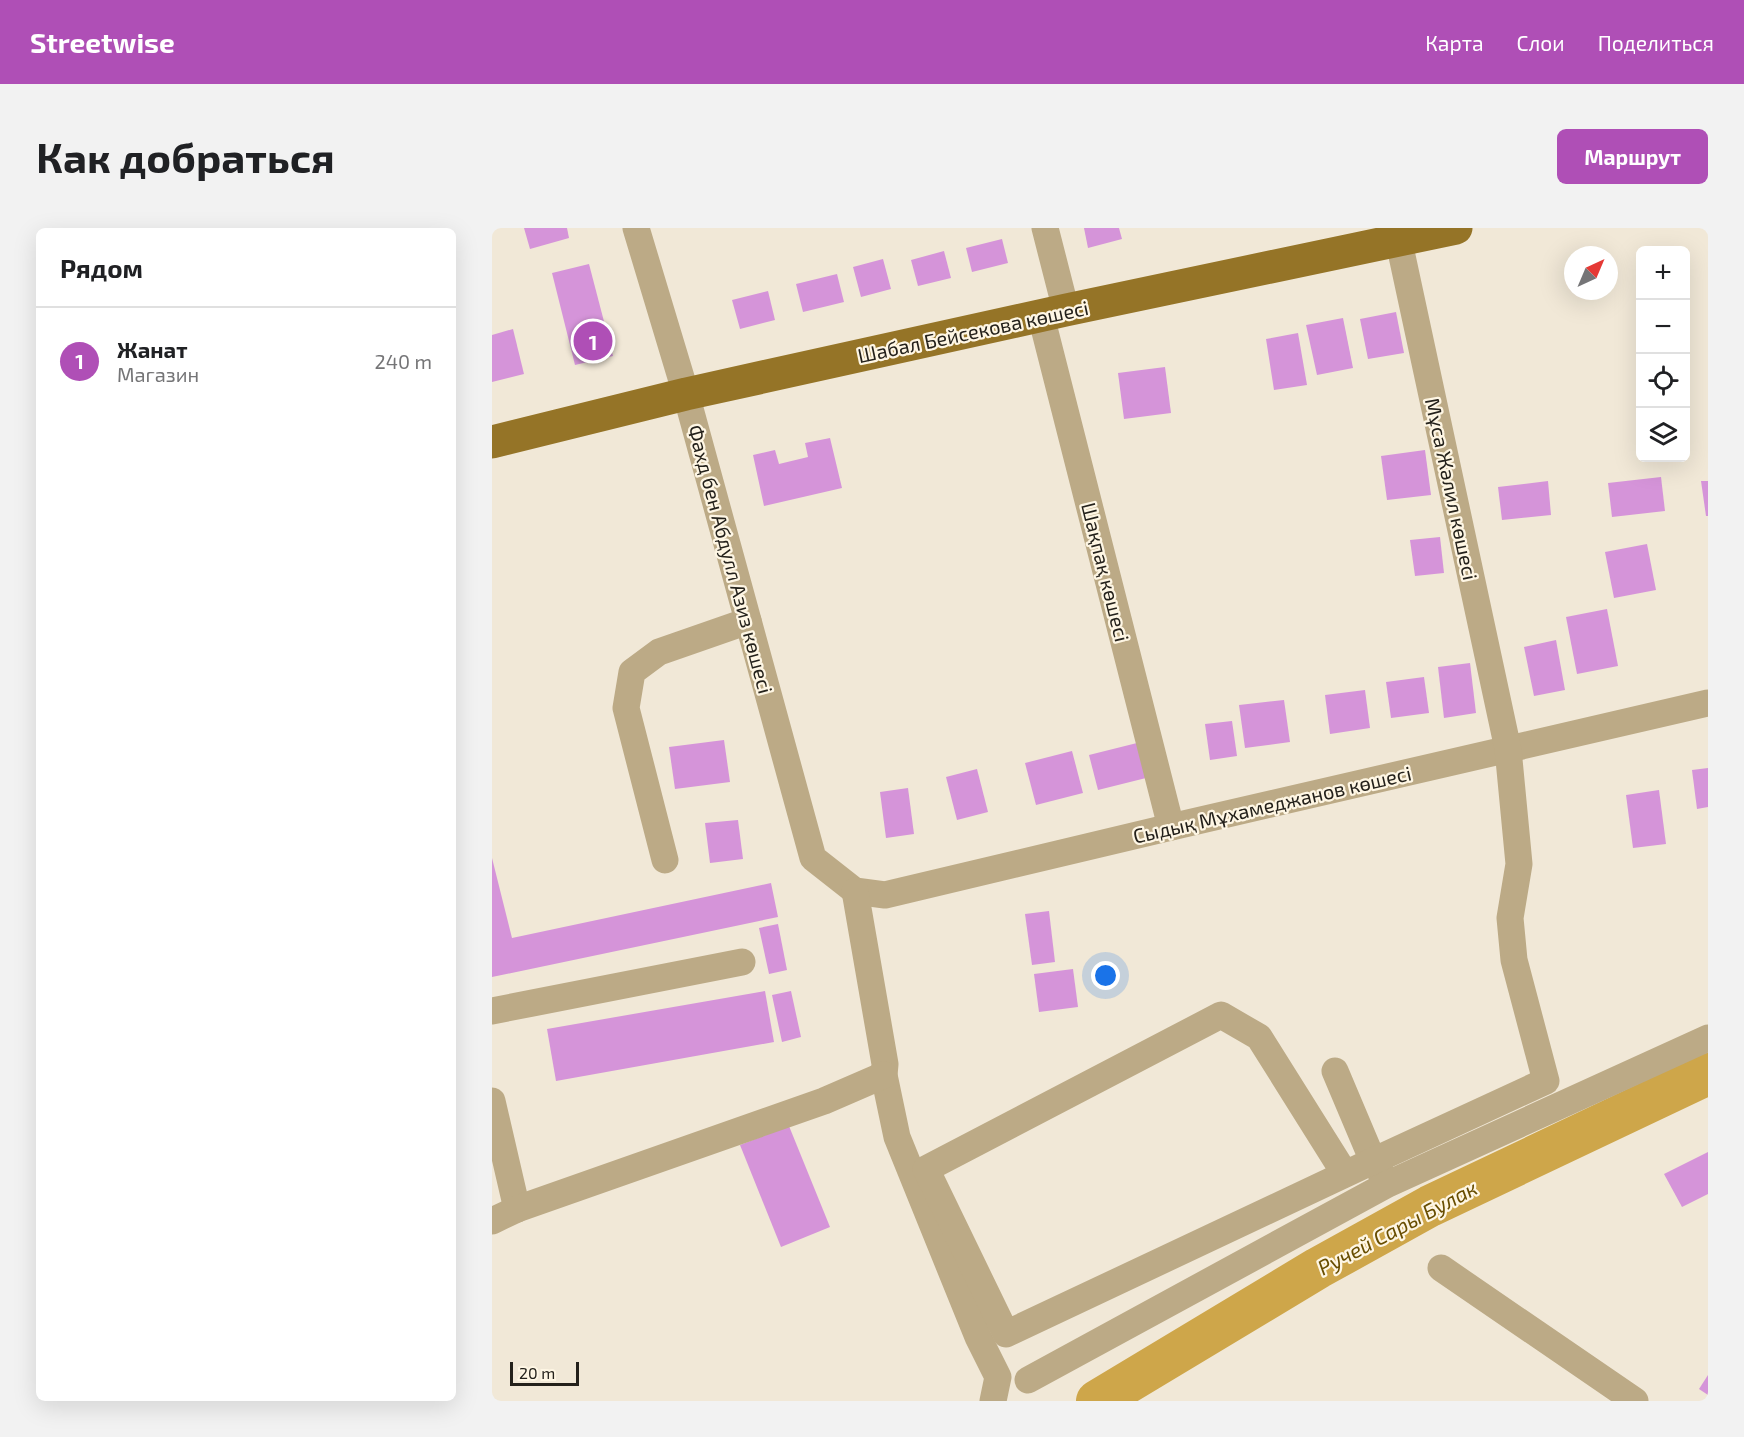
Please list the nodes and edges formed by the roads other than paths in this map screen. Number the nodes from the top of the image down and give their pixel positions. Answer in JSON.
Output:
{"nodes":[{"id":1,"x":636,"y":228,"type":"edge"},
{"id":2,"x":1045,"y":228,"type":"edge"},
{"id":3,"x":1456,"y":228,"type":"edge"},
{"id":4,"x":1397,"y":235,"type":"edge"},
{"id":5,"x":1054,"y":313,"type":"junction"},
{"id":6,"x":686,"y":394,"type":"junction"},
{"id":7,"x":492,"y":442,"type":"edge"},
{"id":8,"x":748,"y":621,"type":"junction"},
{"id":9,"x":1708,"y":703,"type":"edge"},
{"id":10,"x":1508,"y":749,"type":"junction"},
{"id":11,"x":1171,"y":827,"type":"junction"},
{"id":12,"x":665,"y":860,"type":"dead end"},
{"id":13,"x":847,"y":885,"type":"junction"},
{"id":14,"x":742,"y":962,"type":"dead end"},
{"id":15,"x":492,"y":1011,"type":"edge"},
{"id":16,"x":1708,"y":1038,"type":"edge"},
{"id":17,"x":1335,"y":1071,"type":"dead end"},
{"id":18,"x":884,"y":1075,"type":"junction"},
{"id":19,"x":492,"y":1101,"type":"edge"},
{"id":20,"x":1373,"y":1161,"type":"junction"},
{"id":21,"x":1345,"y":1174,"type":"junction"},
{"id":22,"x":1388,"y":1184,"type":"junction"},
{"id":23,"x":517,"y":1209,"type":"junction"},
{"id":24,"x":492,"y":1221,"type":"edge"},
{"id":25,"x":1441,"y":1268,"type":"dead end"},
{"id":26,"x":1028,"y":1380,"type":"dead end"},
{"id":27,"x":993,"y":1401,"type":"edge"},
{"id":28,"x":1635,"y":1401,"type":"edge"}],
"edges":[{"from":1,"to":6,"type":"street","name":"Фахд бен Абдулл Азиз көшесі"},
{"from":2,"to":5,"type":"street","name":"Шақпақ көшесі"},
{"from":3,"to":4,"type":"main road","name":"Шабал Бейсекова көшесі"},
{"from":4,"to":5,"type":"main road","name":"Шабал Бейсекова көшесі"},
{"from":4,"to":10,"type":"street","name":"Мұса Жәлил көшесі"},
{"from":5,"to":6,"type":"main road","name":"Шабал Бейсекова көшесі"},
{"from":5,"to":11,"type":"street","name":"Шақпақ көшесі"},
{"from":6,"to":7,"type":"main road","name":"Шабал Бейсекова көшесі"},
{"from":6,"to":8,"type":"street","name":"Фахд бен Абдулл Азиз көшесі"},
{"from":8,"to":12,"type":"street"},
{"from":8,"to":13,"type":"street","name":"Фахд бен Абдулл Азиз көшесі"},
{"from":9,"to":10,"type":"street","name":"Сыдық Мұхамеджанов көшесі"},
{"from":10,"to":11,"type":"street","name":"Сыдық Мұхамеджанов көшесі"},
{"from":10,"to":20,"type":"street","name":"Мұса Жәлил көшесі"},
{"from":11,"to":13,"type":"street","name":"Сыдық Мұхамеджанов көшесі"},
{"from":13,"to":18,"type":"street"},
{"from":14,"to":15,"type":"street"},
{"from":16,"to":22,"type":"street"},
{"from":17,"to":20,"type":"street"},
{"from":18,"to":23,"type":"street"},
{"from":18,"to":27,"type":"street"},
{"from":19,"to":23,"type":"street"},
{"from":20,"to":21,"type":"street"},
{"from":20,"to":22,"type":"street"},
{"from":21,"to":21,"type":"street"},
{"from":22,"to":26,"type":"street"},
{"from":23,"to":24,"type":"street"},
{"from":25,"to":28,"type":"street"}]}
